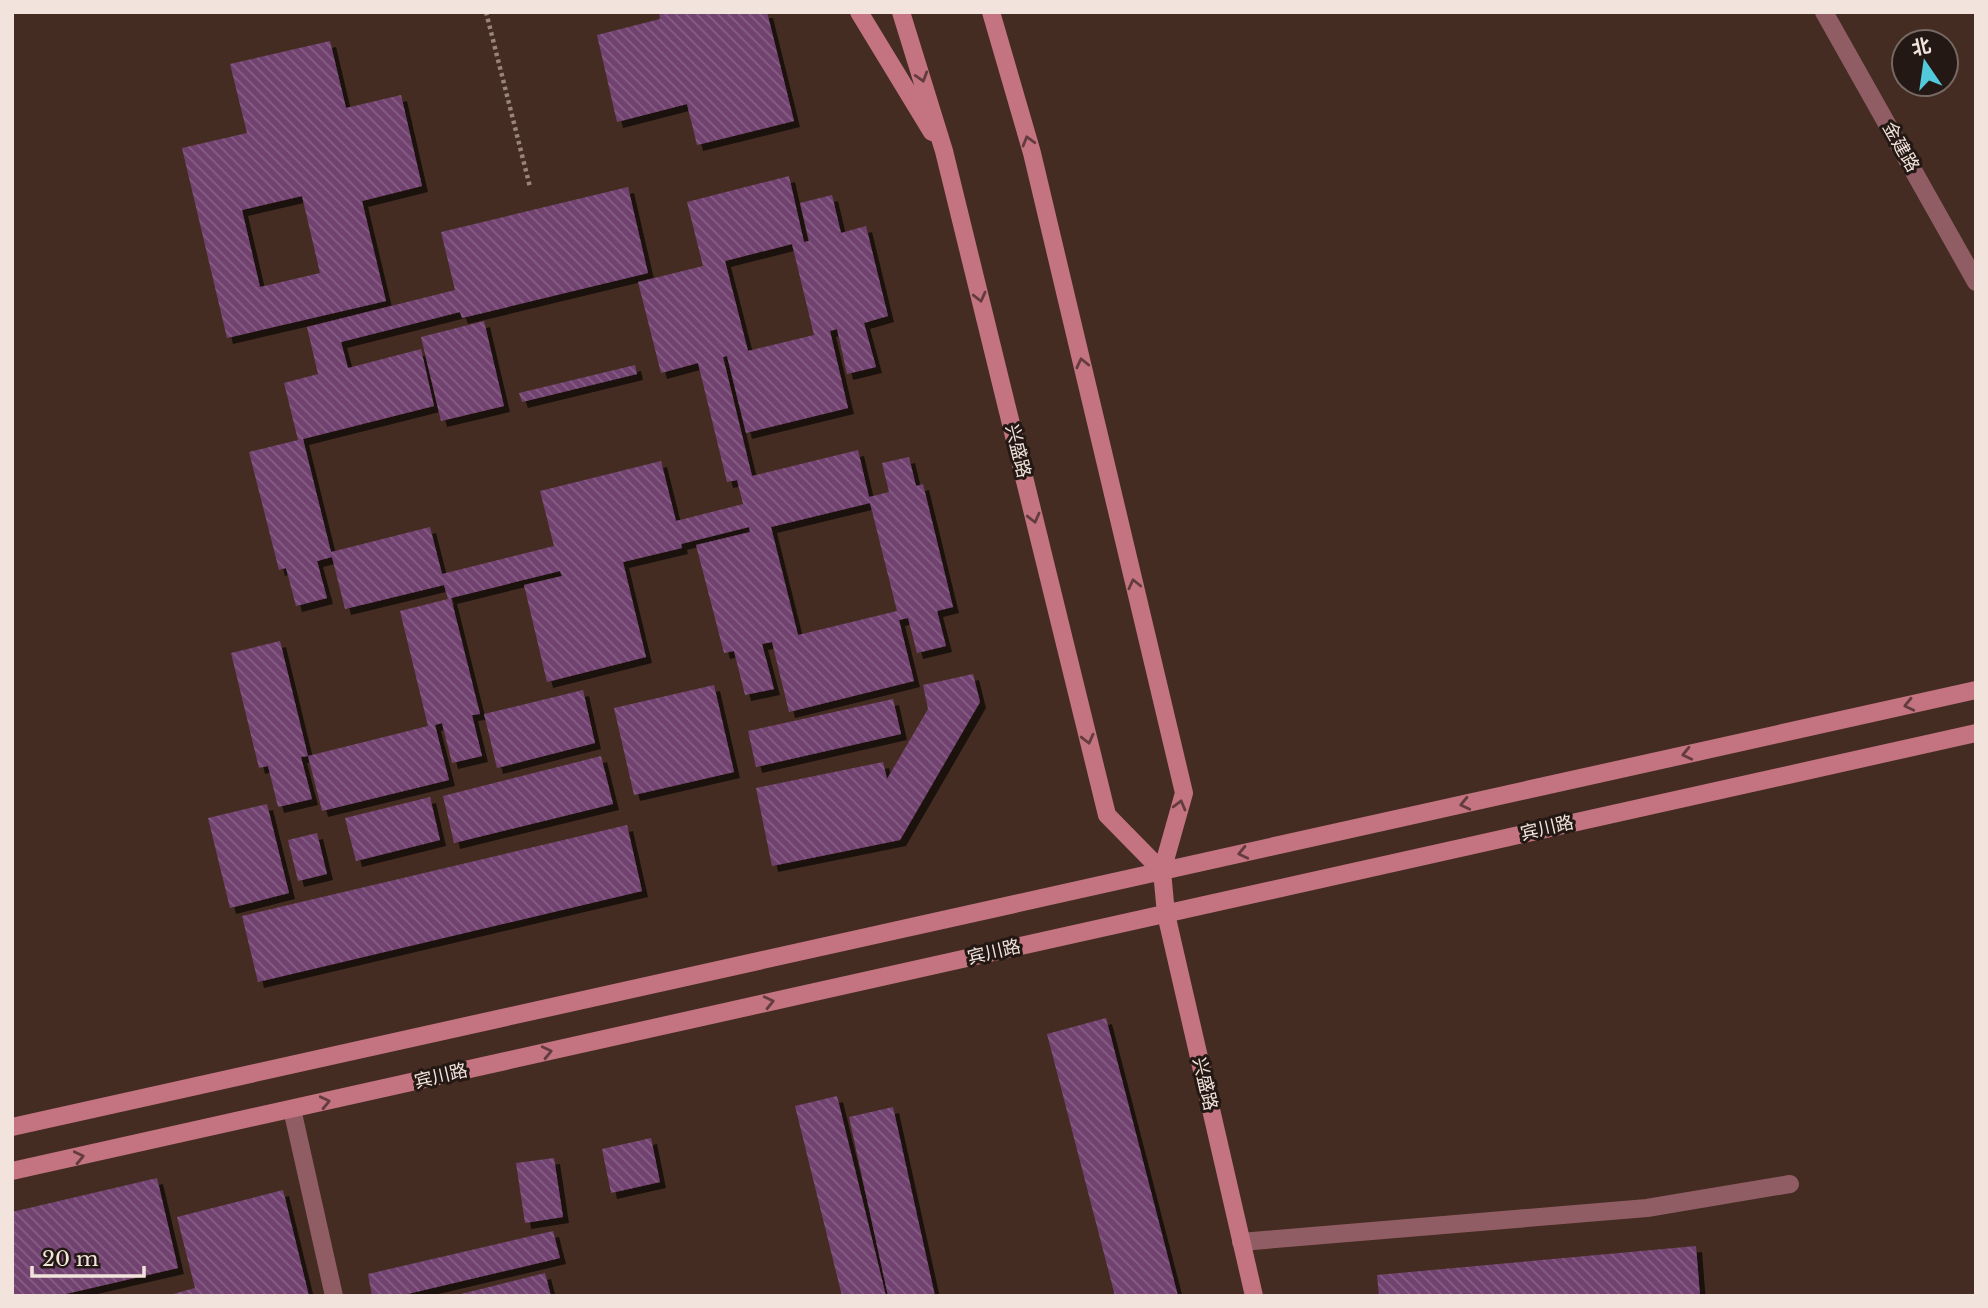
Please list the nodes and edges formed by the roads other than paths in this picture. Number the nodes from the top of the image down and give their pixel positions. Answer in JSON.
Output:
{"nodes":[{"id":1,"x":859,"y":12,"type":"edge"},
{"id":2,"x":901,"y":12,"type":"edge"},
{"id":3,"x":991,"y":12,"type":"edge"},
{"id":4,"x":1824,"y":12,"type":"edge"},
{"id":5,"x":944,"y":151,"type":"junction"},
{"id":6,"x":1976,"y":282,"type":"edge"},
{"id":7,"x":1976,"y":690,"type":"edge"},
{"id":8,"x":1976,"y":733,"type":"edge"},
{"id":9,"x":1162,"y":871,"type":"junction"},
{"id":10,"x":1166,"y":914,"type":"junction"},
{"id":11,"x":292,"y":1109,"type":"junction"},
{"id":12,"x":12,"y":1127,"type":"edge"},
{"id":13,"x":12,"y":1171,"type":"edge"},
{"id":14,"x":1790,"y":1184,"type":"dead end"},
{"id":15,"x":1241,"y":1242,"type":"junction"},
{"id":16,"x":334,"y":1296,"type":"edge"},
{"id":17,"x":1254,"y":1296,"type":"edge"}],
"edges":[{"from":1,"to":5,"type":"main road"},
{"from":2,"to":5,"type":"main road","name":"兴盛路","one_way":true},
{"from":9,"to":3,"type":"main road","name":"兴盛路","one_way":true},
{"from":4,"to":6,"type":"street","name":"金建路"},
{"from":5,"to":9,"type":"main road","name":"兴盛路","one_way":true},
{"from":7,"to":9,"type":"main road","one_way":true},
{"from":8,"to":10,"type":"main road","name":"宾川路"},
{"from":9,"to":10,"type":"main road","name":"兴盛路"},
{"from":9,"to":12,"type":"main road"},
{"from":11,"to":10,"type":"main road","name":"宾川路","one_way":true},
{"from":10,"to":15,"type":"main road","name":"兴盛路"},
{"from":13,"to":11,"type":"main road","name":"宾川路","one_way":true},
{"from":11,"to":16,"type":"street"},
{"from":14,"to":15,"type":"street"},
{"from":15,"to":17,"type":"main road","name":"兴盛路"}]}
